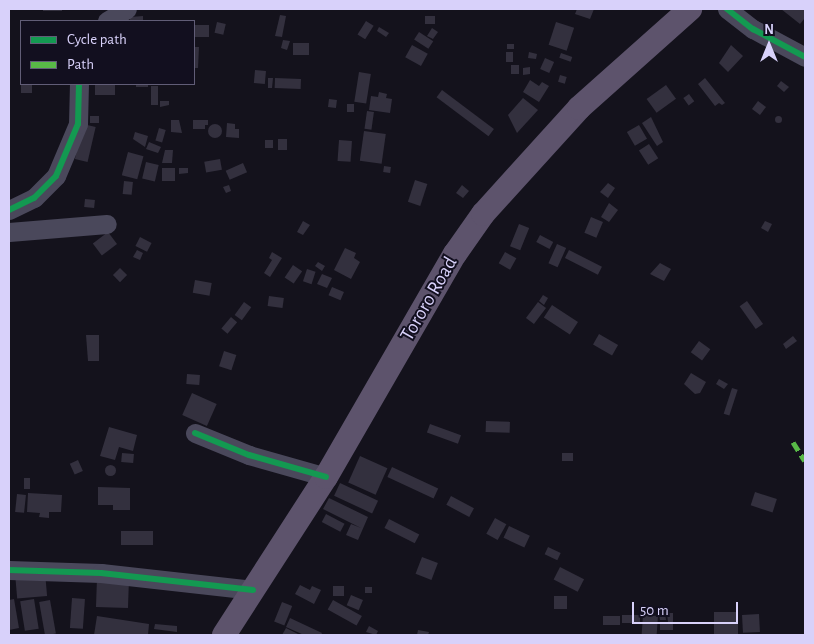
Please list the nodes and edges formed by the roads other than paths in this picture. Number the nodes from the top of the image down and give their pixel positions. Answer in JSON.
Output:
{"nodes":[{"id":1,"x":127,"y":9,"type":"edge"},
{"id":2,"x":727,"y":9,"type":"edge"},
{"id":3,"x":680,"y":12,"type":"edge"},
{"id":4,"x":108,"y":20,"type":"edge"},
{"id":5,"x":805,"y":57,"type":"edge"},
{"id":6,"x":79,"y":85,"type":"edge"},
{"id":7,"x":9,"y":210,"type":"edge"},
{"id":8,"x":107,"y":224,"type":"dead end"},
{"id":9,"x":9,"y":232,"type":"edge"},
{"id":10,"x":195,"y":433,"type":"dead end"},
{"id":11,"x":326,"y":477,"type":"junction"},
{"id":12,"x":9,"y":570,"type":"edge"},
{"id":13,"x":253,"y":590,"type":"junction"},
{"id":14,"x":229,"y":634,"type":"edge"}],
"edges":[{"from":1,"to":4,"type":"street"},
{"from":2,"to":5,"type":"street"},
{"from":3,"to":11,"type":"main road","name":"Tororo Road"},
{"from":6,"to":7,"type":"street"},
{"from":8,"to":9,"type":"street"},
{"from":10,"to":11,"type":"street"},
{"from":11,"to":13,"type":"main road","name":"Tororo Road"},
{"from":12,"to":13,"type":"street"},
{"from":13,"to":14,"type":"main road","name":"Tororo Road"}]}
